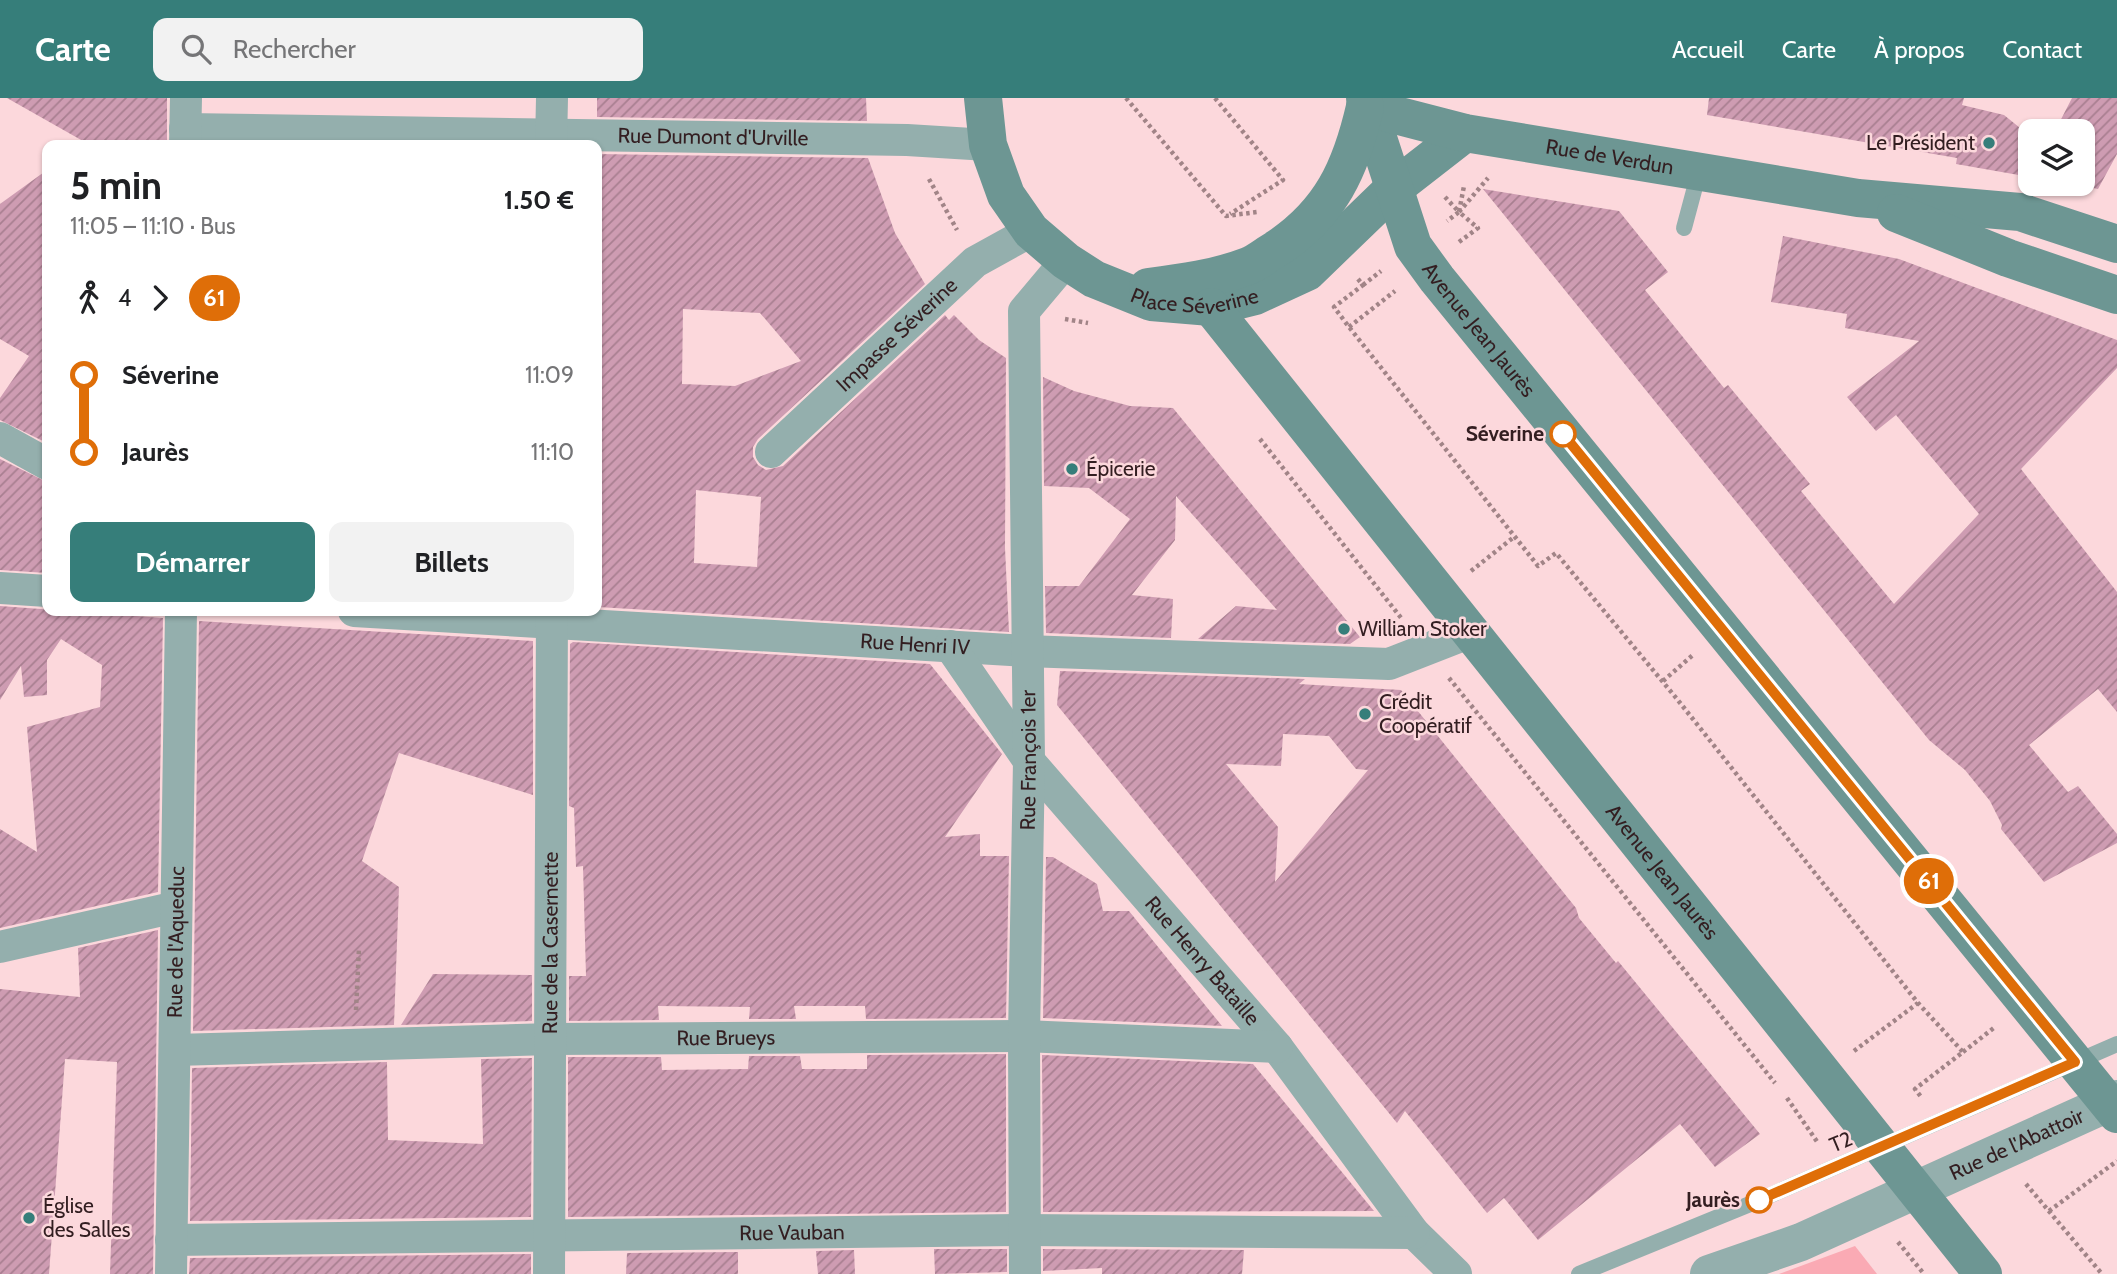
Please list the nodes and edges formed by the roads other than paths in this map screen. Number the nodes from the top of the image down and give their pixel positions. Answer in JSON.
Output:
{"nodes":[{"id":1,"x":186,"y":98,"type":"edge"},
{"id":2,"x":552,"y":98,"type":"edge"},
{"id":3,"x":983,"y":98,"type":"edge"},
{"id":4,"x":1365,"y":102,"type":"edge"},
{"id":5,"x":1465,"y":133,"type":"junction"},
{"id":6,"x":185,"y":137,"type":"edge"},
{"id":7,"x":460,"y":140,"type":"edge"},
{"id":8,"x":551,"y":140,"type":"edge"},
{"id":9,"x":602,"y":141,"type":"edge"},
{"id":10,"x":988,"y":145,"type":"junction"},
{"id":11,"x":1699,"y":172,"type":"junction"},
{"id":12,"x":1393,"y":189,"type":"junction"},
{"id":13,"x":1858,"y":198,"type":"junction"},
{"id":14,"x":1684,"y":228,"type":"dead end"},
{"id":15,"x":1031,"y":231,"type":"junction"},
{"id":16,"x":2117,"y":244,"type":"edge"},
{"id":17,"x":1066,"y":261,"type":"junction"},
{"id":18,"x":1128,"y":290,"type":"junction"},
{"id":19,"x":2117,"y":295,"type":"edge"},
{"id":20,"x":1211,"y":307,"type":"junction"},
{"id":21,"x":0,"y":438,"type":"edge"},
{"id":22,"x":771,"y":452,"type":"dead end"},
{"id":23,"x":42,"y":461,"type":"edge"},
{"id":24,"x":0,"y":588,"type":"edge"},
{"id":25,"x":42,"y":591,"type":"edge"},
{"id":26,"x":181,"y":616,"type":"edge"},
{"id":27,"x":519,"y":616,"type":"edge"},
{"id":28,"x":552,"y":617,"type":"edge"},
{"id":29,"x":1471,"y":632,"type":"junction"},
{"id":30,"x":950,"y":646,"type":"junction"},
{"id":31,"x":1026,"y":651,"type":"junction"},
{"id":32,"x":1029,"y":761,"type":"junction"},
{"id":33,"x":176,"y":907,"type":"junction"},
{"id":34,"x":0,"y":947,"type":"edge"},
{"id":35,"x":1024,"y":1036,"type":"junction"},
{"id":36,"x":552,"y":1039,"type":"junction"},
{"id":37,"x":2117,"y":1044,"type":"edge"},
{"id":38,"x":1277,"y":1046,"type":"junction"},
{"id":39,"x":175,"y":1050,"type":"junction"},
{"id":40,"x":2075,"y":1062,"type":"junction"},
{"id":41,"x":2114,"y":1105,"type":"edge"},
{"id":42,"x":1881,"y":1147,"type":"junction"},
{"id":43,"x":1915,"y":1190,"type":"junction"},
{"id":44,"x":1024,"y":1230,"type":"junction"},
{"id":45,"x":1414,"y":1233,"type":"junction"},
{"id":46,"x":550,"y":1235,"type":"junction"},
{"id":47,"x":171,"y":1240,"type":"junction"},
{"id":48,"x":171,"y":1274,"type":"edge"},
{"id":49,"x":549,"y":1274,"type":"edge"},
{"id":50,"x":1025,"y":1274,"type":"edge"},
{"id":51,"x":1456,"y":1274,"type":"edge"},
{"id":52,"x":1579,"y":1274,"type":"edge"},
{"id":53,"x":1709,"y":1274,"type":"edge"},
{"id":54,"x":1983,"y":1274,"type":"edge"}],
"edges":[{"from":1,"to":6,"type":"street"},
{"from":2,"to":8,"type":"street"},
{"from":3,"to":10,"type":"main road","name":"Place Séverine"},
{"from":4,"to":5,"type":"main road","name":"Rue de Verdun"},
{"from":4,"to":12,"type":"main road","name":"Avenue Jean Jaurès"},
{"from":4,"to":18,"type":"main road"},
{"from":5,"to":11,"type":"main road","name":"Rue de Verdun"},
{"from":5,"to":12,"type":"main road","name":"Place Séverine"},
{"from":6,"to":7,"type":"street","name":"Rue Dumont d'Urville"},
{"from":9,"to":10,"type":"street","name":"Rue Dumont d'Urville"},
{"from":10,"to":15,"type":"main road","name":"Place Séverine"},
{"from":11,"to":13,"type":"main road","name":"Rue de Verdun"},
{"from":11,"to":14,"type":"lane"},
{"from":12,"to":20,"type":"main road","name":"Place Séverine"},
{"from":12,"to":40,"type":"main road","name":"Avenue Jean Jaurès"},
{"from":13,"to":16,"type":"main road","name":"Rue de Verdun"},
{"from":13,"to":19,"type":"main road","name":"Rue de Verdun"},
{"from":15,"to":17,"type":"main road","name":"Place Séverine"},
{"from":15,"to":22,"type":"street","name":"Impasse Séverine"},
{"from":17,"to":18,"type":"main road","name":"Place Séverine"},
{"from":17,"to":31,"type":"street","name":"Rue François 1er"},
{"from":18,"to":20,"type":"main road","name":"Place Séverine"},
{"from":20,"to":29,"type":"main road","name":"Avenue Jean Jaurès"},
{"from":21,"to":23,"type":"street"},
{"from":24,"to":25,"type":"street"},
{"from":26,"to":33,"type":"street","name":"Rue de l'Aqueduc"},
{"from":27,"to":28,"type":"street","name":"Rue Henri IV"},
{"from":28,"to":30,"type":"street","name":"Rue Henri IV"},
{"from":28,"to":36,"type":"street","name":"Rue de la Casernette"},
{"from":29,"to":31,"type":"street","name":"Rue Henri IV"},
{"from":29,"to":42,"type":"main road","name":"Avenue Jean Jaurès"},
{"from":30,"to":31,"type":"street","name":"Rue Henri IV"},
{"from":30,"to":32,"type":"street","name":"Rue Henry Bataille"},
{"from":31,"to":32,"type":"street","name":"Rue François 1er"},
{"from":32,"to":35,"type":"street","name":"Rue François 1er"},
{"from":32,"to":38,"type":"street","name":"Rue Henry Bataille"},
{"from":33,"to":34,"type":"street"},
{"from":33,"to":39,"type":"street","name":"Rue de l'Aqueduc"},
{"from":35,"to":36,"type":"street","name":"Rue Brueys"},
{"from":35,"to":38,"type":"street","name":"Rue Brueys"},
{"from":35,"to":44,"type":"street","name":"Rue François 1er"},
{"from":36,"to":39,"type":"street","name":"Rue Brueys"},
{"from":36,"to":46,"type":"street","name":"Rue de la Casernette"},
{"from":37,"to":40,"type":"lane","name":"T2"},
{"from":38,"to":45,"type":"street","name":"Rue Henry Bataille"},
{"from":39,"to":47,"type":"street","name":"Rue de l'Aqueduc"},
{"from":40,"to":41,"type":"main road","name":"Avenue Jean Jaurès"},
{"from":40,"to":42,"type":"lane","name":"T2"},
{"from":41,"to":43,"type":"street","name":"Rue de l'Abattoir"},
{"from":42,"to":43,"type":"main road","name":"Avenue Jean Jaurès"},
{"from":42,"to":52,"type":"lane","name":"T2"},
{"from":43,"to":53,"type":"street","name":"Rue de l'Abattoir"},
{"from":43,"to":54,"type":"main road","name":"Avenue Jean Jaurès"},
{"from":44,"to":45,"type":"street","name":"Rue Vauban"},
{"from":44,"to":46,"type":"street","name":"Rue Vauban"},
{"from":44,"to":50,"type":"street","name":"Rue François 1er"},
{"from":45,"to":51,"type":"street","name":"Rue Henry Bataille"},
{"from":46,"to":47,"type":"street","name":"Rue Vauban"},
{"from":46,"to":49,"type":"street","name":"Rue de la Casernette"},
{"from":47,"to":48,"type":"street","name":"Rue de l'Aqueduc"}]}
